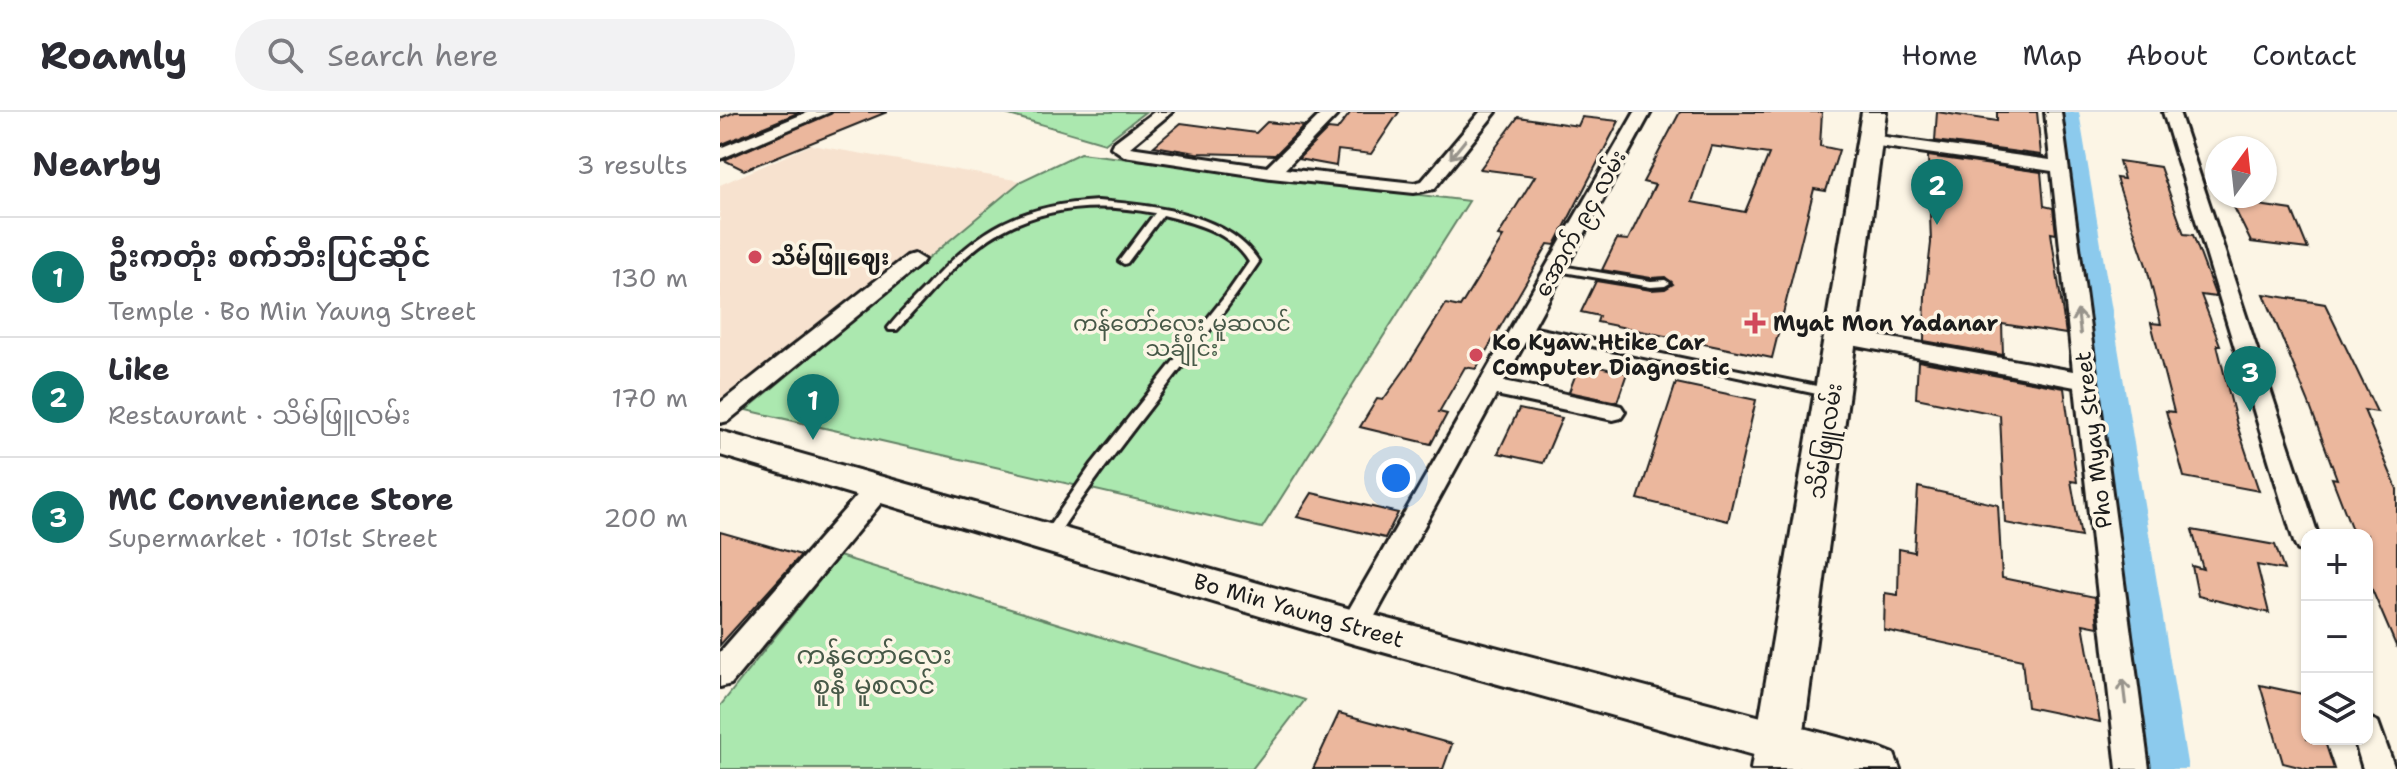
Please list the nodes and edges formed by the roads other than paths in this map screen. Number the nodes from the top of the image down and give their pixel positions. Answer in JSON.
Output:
{"nodes":[{"id":1,"x":822,"y":112,"type":"edge"},
{"id":2,"x":1164,"y":112,"type":"edge"},
{"id":3,"x":1332,"y":112,"type":"edge"},
{"id":4,"x":1488,"y":112,"type":"edge"},
{"id":5,"x":1643,"y":112,"type":"edge"},
{"id":6,"x":2053,"y":112,"type":"edge"},
{"id":7,"x":2171,"y":112,"type":"edge"},
{"id":8,"x":1873,"y":126,"type":"edge"},
{"id":9,"x":720,"y":154,"type":"edge"},
{"id":10,"x":2060,"y":167,"type":"junction"},
{"id":11,"x":1271,"y":173,"type":"junction"},
{"id":12,"x":1161,"y":211,"type":"junction"},
{"id":13,"x":914,"y":260,"type":"dead end"},
{"id":14,"x":1124,"y":261,"type":"dead end"},
{"id":15,"x":1555,"y":268,"type":"junction"},
{"id":16,"x":1665,"y":283,"type":"dead end"},
{"id":17,"x":893,"y":328,"type":"dead end"},
{"id":18,"x":1521,"y":328,"type":"junction"},
{"id":19,"x":1841,"y":336,"type":"junction"},
{"id":20,"x":2086,"y":381,"type":"junction"},
{"id":21,"x":1489,"y":386,"type":"junction"},
{"id":22,"x":1833,"y":394,"type":"junction"},
{"id":23,"x":1613,"y":412,"type":"dead end"},
{"id":24,"x":720,"y":415,"type":"edge"},
{"id":25,"x":720,"y":443,"type":"edge"},
{"id":26,"x":877,"y":490,"type":"junction"},
{"id":27,"x":2303,"y":529,"type":"edge"},
{"id":28,"x":1048,"y":538,"type":"junction"},
{"id":29,"x":1354,"y":627,"type":"junction"},
{"id":30,"x":720,"y":674,"type":"edge"},
{"id":31,"x":2371,"y":745,"type":"edge"},
{"id":32,"x":1778,"y":755,"type":"edge"},
{"id":33,"x":1879,"y":769,"type":"edge"},
{"id":34,"x":2133,"y":769,"type":"edge"},
{"id":35,"x":2379,"y":769,"type":"edge"}],
"edges":[{"from":1,"to":9,"type":"street"},
{"from":2,"to":11,"type":"street"},
{"from":3,"to":11,"type":"street"},
{"from":4,"to":11,"type":"street","one_way":true},
{"from":5,"to":15,"type":"street","name":"အောက် ၉၄ လမ်း"},
{"from":6,"to":10,"type":"street","name":"Pho Myay Street"},
{"from":7,"to":27,"type":"street"},
{"from":8,"to":10,"type":"street"},
{"from":8,"to":19,"type":"main road","name":"သိမ်ဖြူလမ်း"},
{"from":20,"to":10,"type":"street","name":"Pho Myay Street","one_way":true},
{"from":12,"to":14,"type":"lane"},
{"from":12,"to":17,"type":"lane"},
{"from":12,"to":28,"type":"lane"},
{"from":13,"to":24,"type":"street"},
{"from":15,"to":16,"type":"lane"},
{"from":15,"to":18,"type":"street","name":"အောက် ၉၄ လမ်း"},
{"from":18,"to":21,"type":"street","name":"အောက် ၉၄ လမ်း"},
{"from":18,"to":22,"type":"lane"},
{"from":19,"to":20,"type":"street"},
{"from":19,"to":22,"type":"main road","name":"သိမ်ဖြူလမ်း"},
{"from":34,"to":20,"type":"street","name":"Pho Myay Street","one_way":true},
{"from":21,"to":23,"type":"street"},
{"from":21,"to":29,"type":"street","name":"အောက် ၉၄ လမ်း"},
{"from":22,"to":32,"type":"main road","name":"သိမ်ဖြူလမ်း"},
{"from":25,"to":26,"type":"main road","name":"Bo Min Yaung Street"},
{"from":26,"to":28,"type":"main road","name":"Bo Min Yaung Street"},
{"from":26,"to":30,"type":"street"},
{"from":28,"to":29,"type":"main road","name":"Bo Min Yaung Street"},
{"from":29,"to":32,"type":"main road","name":"Bo Min Yaung Street"},
{"from":31,"to":35,"type":"street"},
{"from":32,"to":33,"type":"main road","name":"Bo Min Yaung Street"}]}
